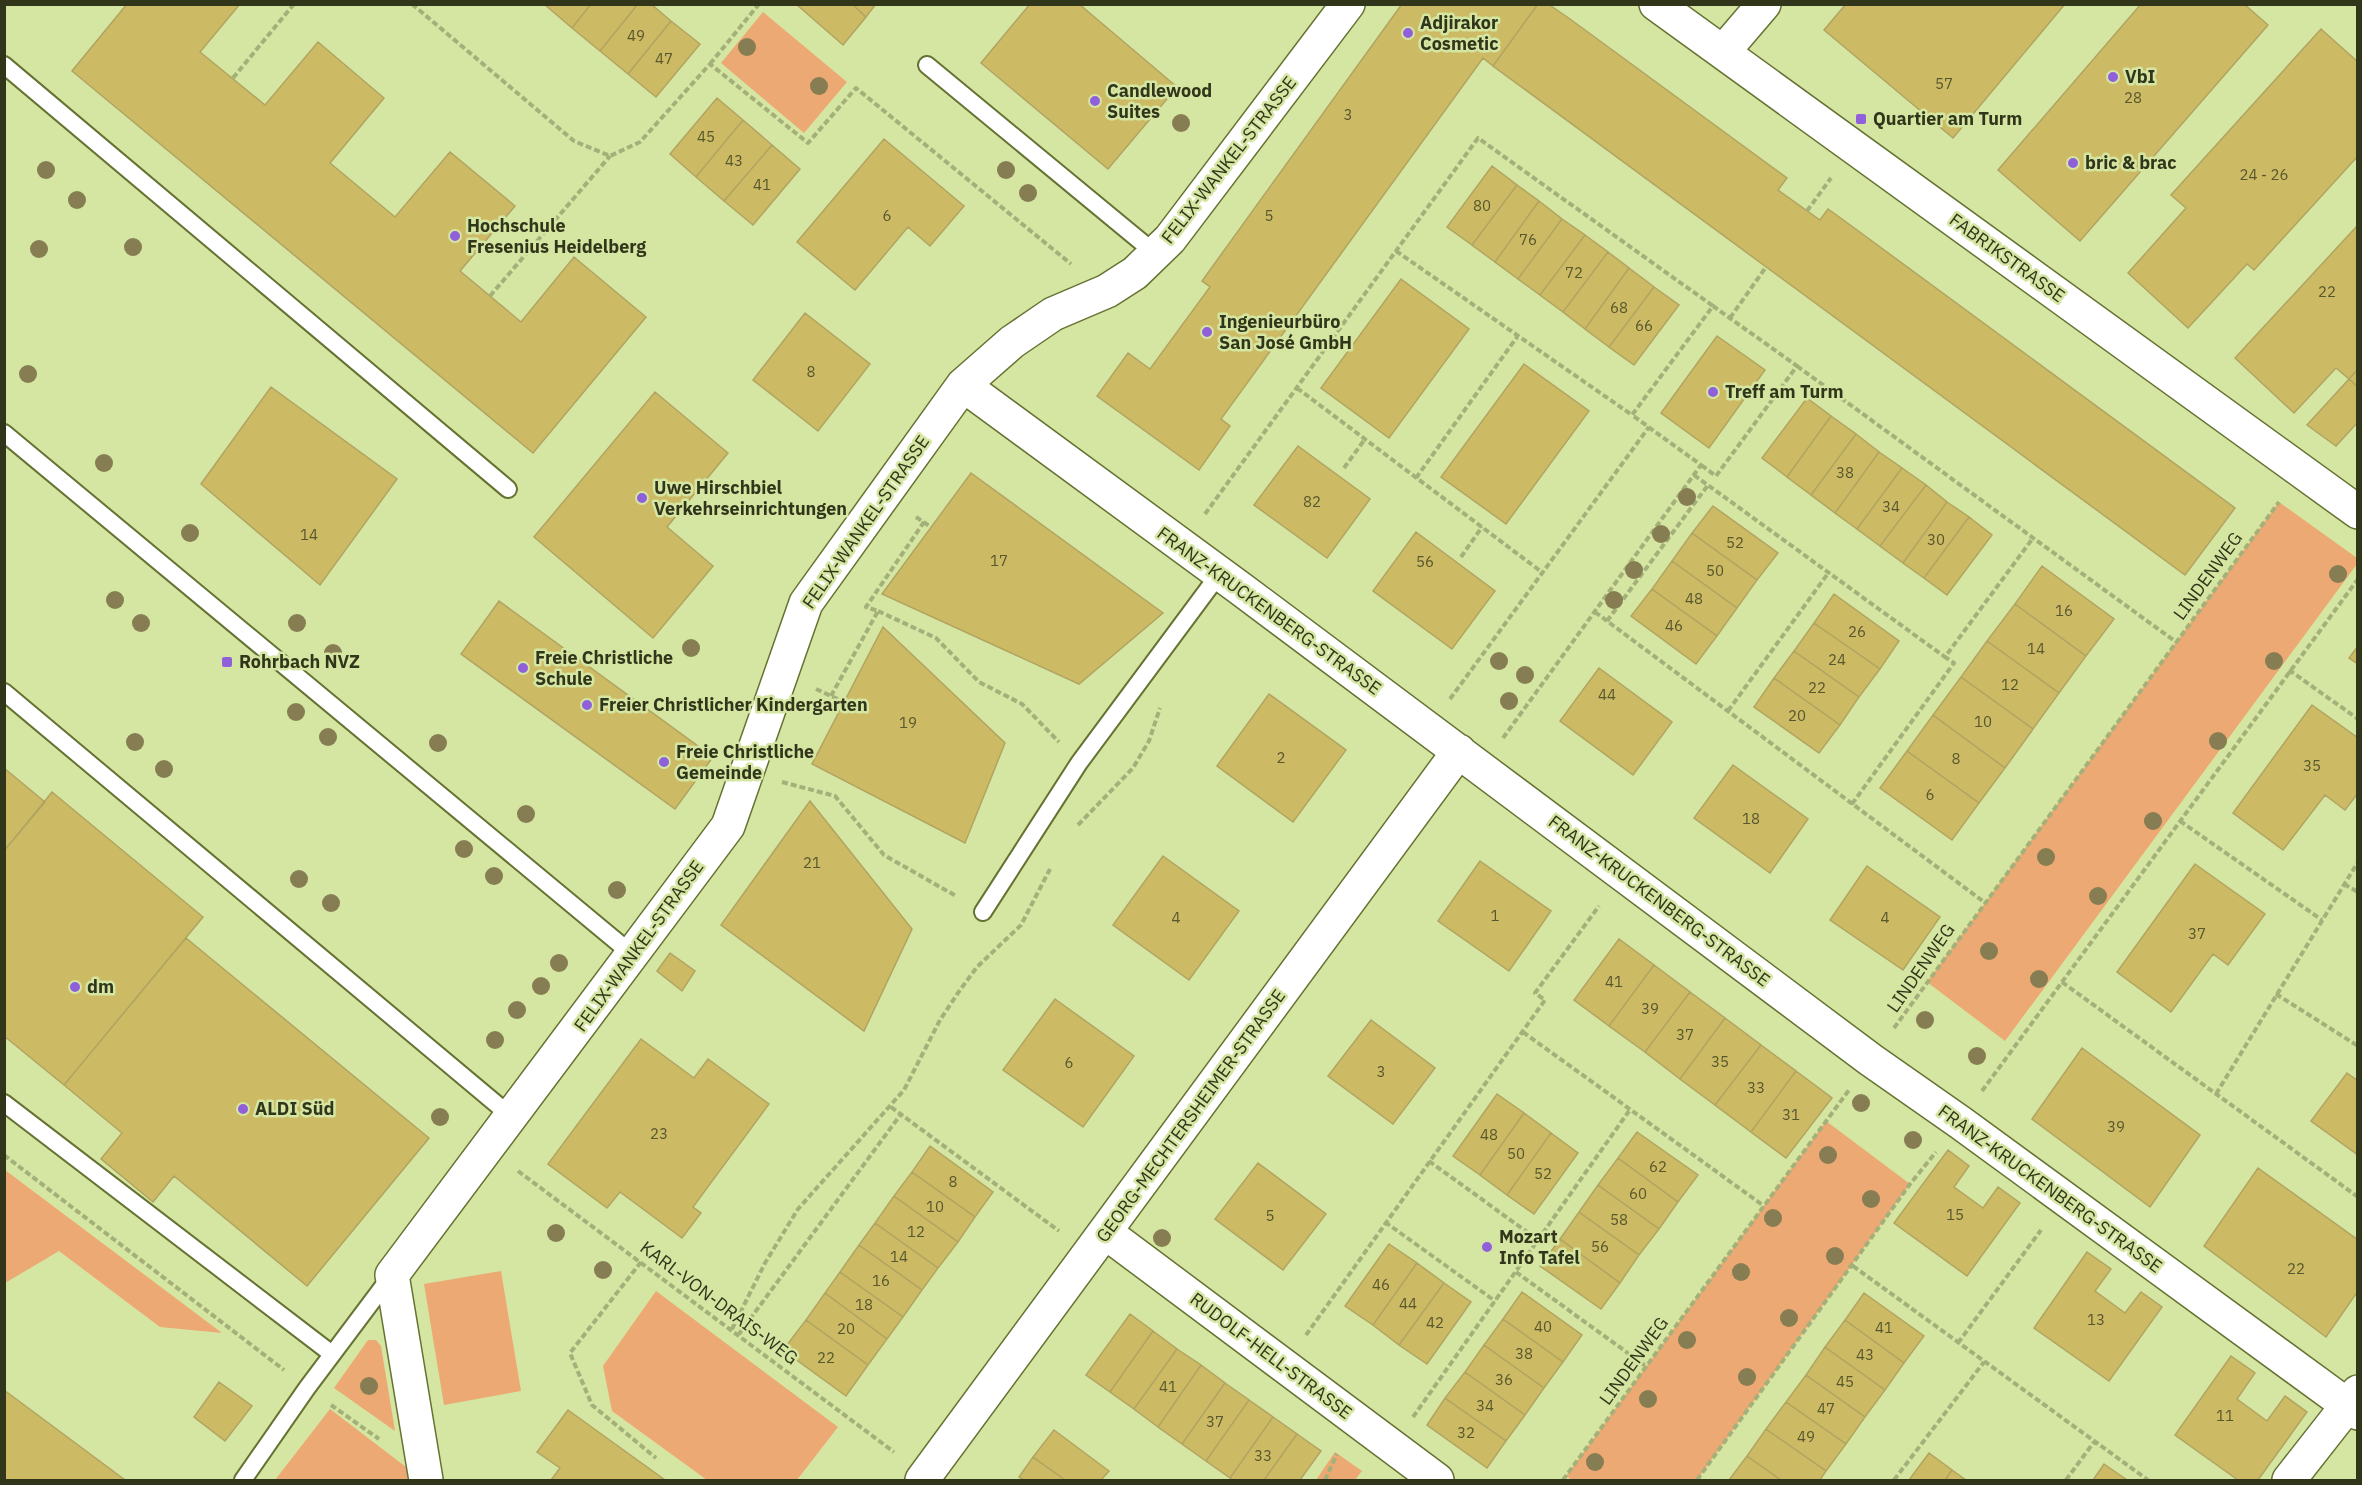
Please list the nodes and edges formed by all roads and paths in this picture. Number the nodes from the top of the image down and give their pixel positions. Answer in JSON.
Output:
{"nodes":[{"id":1,"x":294,"y":4,"type":"edge"},
{"id":2,"x":412,"y":4,"type":"edge"},
{"id":3,"x":759,"y":4,"type":"edge"},
{"id":4,"x":1348,"y":4,"type":"edge"},
{"id":5,"x":1656,"y":4,"type":"edge"},
{"id":6,"x":1764,"y":4,"type":"edge"},
{"id":7,"x":1723,"y":52,"type":"junction"},
{"id":8,"x":710,"y":64,"type":"junction"},
{"id":9,"x":4,"y":65,"type":"edge"},
{"id":10,"x":927,"y":65,"type":"dead end"},
{"id":11,"x":233,"y":78,"type":"dead end"},
{"id":12,"x":610,"y":156,"type":"junction"},
{"id":13,"x":1396,"y":251,"type":"junction"},
{"id":14,"x":1156,"y":254,"type":"junction"},
{"id":15,"x":1766,"y":267,"type":"dead end"},
{"id":16,"x":1079,"y":271,"type":"dead end"},
{"id":17,"x":490,"y":296,"type":"dead end"},
{"id":18,"x":1713,"y":306,"type":"junction"},
{"id":19,"x":1730,"y":318,"type":"junction"},
{"id":20,"x":1517,"y":337,"type":"junction"},
{"id":21,"x":1797,"y":366,"type":"junction"},
{"id":22,"x":963,"y":386,"type":"junction"},
{"id":23,"x":1297,"y":388,"type":"junction"},
{"id":24,"x":1632,"y":416,"type":"junction"},
{"id":25,"x":1649,"y":428,"type":"junction"},
{"id":26,"x":4,"y":433,"type":"edge"},
{"id":27,"x":1365,"y":439,"type":"junction"},
{"id":28,"x":1701,"y":465,"type":"junction"},
{"id":29,"x":1344,"y":468,"type":"dead end"},
{"id":30,"x":2301,"y":472,"type":"junction"},
{"id":31,"x":1694,"y":475,"type":"junction"},
{"id":32,"x":1416,"y":478,"type":"junction"},
{"id":33,"x":1708,"y":485,"type":"junction"},
{"id":34,"x":508,"y":489,"type":"dead end"},
{"id":35,"x":2358,"y":512,"type":"edge"},
{"id":36,"x":924,"y":522,"type":"dead end"},
{"id":37,"x":1482,"y":527,"type":"junction"},
{"id":38,"x":2033,"y":538,"type":"junction"},
{"id":39,"x":1182,"y":546,"type":"junction"},
{"id":40,"x":1461,"y":556,"type":"dead end"},
{"id":41,"x":1829,"y":572,"type":"junction"},
{"id":42,"x":1220,"y":573,"type":"junction"},
{"id":43,"x":1543,"y":573,"type":"junction"},
{"id":44,"x":2358,"y":579,"type":"edge"},
{"id":45,"x":878,"y":611,"type":"junction"},
{"id":46,"x":1594,"y":612,"type":"junction"},
{"id":47,"x":1607,"y":621,"type":"junction"},
{"id":48,"x":2176,"y":642,"type":"junction"},
{"id":49,"x":1945,"y":657,"type":"junction"},
{"id":50,"x":2289,"y":670,"type":"junction"},
{"id":51,"x":4,"y":692,"type":"edge"},
{"id":52,"x":831,"y":696,"type":"dead end"},
{"id":53,"x":1162,"y":699,"type":"dead end"},
{"id":54,"x":1728,"y":711,"type":"junction"},
{"id":55,"x":2358,"y":719,"type":"edge"},
{"id":56,"x":1429,"y":729,"type":"junction"},
{"id":57,"x":1470,"y":759,"type":"junction"},
{"id":58,"x":1079,"y":763,"type":"junction"},
{"id":59,"x":747,"y":772,"type":"junction"},
{"id":60,"x":1852,"y":804,"type":"junction"},
{"id":61,"x":2180,"y":821,"type":"junction"},
{"id":62,"x":1074,"y":829,"type":"dead end"},
{"id":63,"x":2358,"y":862,"type":"edge"},
{"id":64,"x":1053,"y":863,"type":"dead end"},
{"id":65,"x":1622,"y":873,"type":"junction"},
{"id":66,"x":2344,"y":884,"type":"junction"},
{"id":67,"x":2358,"y":892,"type":"edge"},
{"id":68,"x":1984,"y":902,"type":"junction"},
{"id":69,"x":982,"y":912,"type":"joint"},
{"id":70,"x":2322,"y":920,"type":"junction"},
{"id":71,"x":633,"y":955,"type":"junction"},
{"id":72,"x":2062,"y":982,"type":"junction"},
{"id":73,"x":2276,"y":994,"type":"junction"},
{"id":74,"x":1523,"y":1032,"type":"junction"},
{"id":75,"x":2358,"y":1046,"type":"edge"},
{"id":76,"x":1871,"y":1060,"type":"junction"},
{"id":77,"x":2216,"y":1094,"type":"junction"},
{"id":78,"x":4,"y":1103,"type":"edge"},
{"id":79,"x":891,"y":1107,"type":"junction"},
{"id":80,"x":1629,"y":1111,"type":"junction"},
{"id":81,"x":901,"y":1114,"type":"junction"},
{"id":82,"x":512,"y":1117,"type":"junction"},
{"id":83,"x":1961,"y":1123,"type":"junction"},
{"id":84,"x":489,"y":1149,"type":"junction"},
{"id":85,"x":4,"y":1155,"type":"edge"},
{"id":86,"x":1430,"y":1161,"type":"junction"},
{"id":87,"x":2358,"y":1197,"type":"edge"},
{"id":88,"x":2063,"y":1199,"type":"junction"},
{"id":89,"x":1764,"y":1206,"type":"junction"},
{"id":90,"x":1385,"y":1222,"type":"junction"},
{"id":91,"x":1538,"y":1240,"type":"junction"},
{"id":92,"x":1097,"y":1243,"type":"junction"},
{"id":93,"x":641,"y":1262,"type":"junction"},
{"id":94,"x":1854,"y":1266,"type":"junction"},
{"id":95,"x":1516,"y":1272,"type":"junction"},
{"id":96,"x":392,"y":1275,"type":"junction"},
{"id":97,"x":1495,"y":1301,"type":"junction"},
{"id":98,"x":732,"y":1329,"type":"junction"},
{"id":99,"x":739,"y":1334,"type":"junction"},
{"id":100,"x":1958,"y":1343,"type":"junction"},
{"id":101,"x":332,"y":1354,"type":"junction"},
{"id":102,"x":1984,"y":1362,"type":"junction"},
{"id":103,"x":1285,"y":1365,"type":"junction"},
{"id":104,"x":1647,"y":1367,"type":"junction"},
{"id":105,"x":307,"y":1388,"type":"junction"},
{"id":106,"x":2354,"y":1404,"type":"edge"},
{"id":107,"x":2094,"y":1442,"type":"junction"},
{"id":108,"x":1392,"y":1447,"type":"junction"},
{"id":109,"x":656,"y":1458,"type":"dead end"},
{"id":110,"x":425,"y":1476,"type":"edge"},
{"id":111,"x":924,"y":1478,"type":"edge"},
{"id":112,"x":243,"y":1480,"type":"edge"},
{"id":113,"x":1437,"y":1480,"type":"edge"},
{"id":114,"x":1563,"y":1480,"type":"edge"},
{"id":115,"x":1698,"y":1480,"type":"edge"},
{"id":116,"x":1894,"y":1480,"type":"edge"},
{"id":117,"x":2066,"y":1480,"type":"edge"},
{"id":118,"x":2148,"y":1480,"type":"edge"},
{"id":119,"x":2289,"y":1480,"type":"edge"}],
"edges":[{"from":1,"to":11,"type":"path"},
{"from":2,"to":12,"type":"path"},
{"from":3,"to":8,"type":"path"},
{"from":4,"to":14,"type":"street","name":"FELIX-WANKEL-STRASSE"},
{"from":5,"to":7,"type":"street","name":"FABRIKSTRASSE"},
{"from":6,"to":7,"type":"street"},
{"from":7,"to":30,"type":"street","name":"FABRIKSTRASSE"},
{"from":8,"to":12,"type":"path"},
{"from":8,"to":16,"type":"path"},
{"from":9,"to":34,"type":"lane"},
{"from":10,"to":14,"type":"lane"},
{"from":12,"to":17,"type":"path"},
{"from":13,"to":18,"type":"path"},
{"from":13,"to":20,"type":"path"},
{"from":13,"to":23,"type":"path"},
{"from":14,"to":22,"type":"street","name":"FELIX-WANKEL-STRASSE"},
{"from":15,"to":19,"type":"path"},
{"from":18,"to":19,"type":"path"},
{"from":18,"to":24,"type":"path"},
{"from":19,"to":21,"type":"path"},
{"from":20,"to":24,"type":"path"},
{"from":20,"to":32,"type":"path"},
{"from":21,"to":28,"type":"path"},
{"from":21,"to":38,"type":"path"},
{"from":22,"to":39,"type":"street","name":"FRANZ-KRUCKENBERG-STRASSE"},
{"from":22,"to":59,"type":"street","name":"FELIX-WANKEL-STRASSE"},
{"from":23,"to":27,"type":"path"},
{"from":23,"to":39,"type":"path"},
{"from":24,"to":25,"type":"path"},
{"from":25,"to":28,"type":"path"},
{"from":25,"to":43,"type":"path"},
{"from":26,"to":71,"type":"lane"},
{"from":27,"to":29,"type":"path"},
{"from":27,"to":32,"type":"path"},
{"from":28,"to":31,"type":"path"},
{"from":30,"to":35,"type":"street","name":"FABRIKSTRASSE"},
{"from":30,"to":48,"type":"path","name":"LINDENWEG"},
{"from":31,"to":33,"type":"path"},
{"from":31,"to":46,"type":"path"},
{"from":32,"to":37,"type":"path"},
{"from":33,"to":41,"type":"path"},
{"from":33,"to":47,"type":"path"},
{"from":36,"to":45,"type":"path"},
{"from":37,"to":40,"type":"path"},
{"from":37,"to":43,"type":"path"},
{"from":38,"to":48,"type":"path"},
{"from":38,"to":49,"type":"path"},
{"from":39,"to":42,"type":"street","name":"FRANZ-KRUCKENBERG-STRASSE"},
{"from":41,"to":49,"type":"path"},
{"from":41,"to":54,"type":"path"},
{"from":42,"to":56,"type":"street","name":"FRANZ-KRUCKENBERG-STRASSE"},
{"from":42,"to":58,"type":"lane"},
{"from":43,"to":56,"type":"path"},
{"from":44,"to":50,"type":"path"},
{"from":45,"to":52,"type":"path"},
{"from":45,"to":58,"type":"path"},
{"from":46,"to":47,"type":"path"},
{"from":46,"to":57,"type":"path"},
{"from":47,"to":54,"type":"path"},
{"from":48,"to":68,"type":"path","name":"LINDENWEG"},
{"from":49,"to":60,"type":"path"},
{"from":50,"to":55,"type":"path"},
{"from":50,"to":61,"type":"path"},
{"from":51,"to":82,"type":"lane"},
{"from":53,"to":62,"type":"path"},
{"from":54,"to":60,"type":"path"},
{"from":56,"to":57,"type":"street","name":"FRANZ-KRUCKENBERG-STRASSE"},
{"from":57,"to":65,"type":"street","name":"FRANZ-KRUCKENBERG-STRASSE"},
{"from":57,"to":92,"type":"street","name":"GEORG-MECHTERSHEIMER-STRASSE"},
{"from":58,"to":69,"type":"lane"},
{"from":59,"to":69,"type":"path"},
{"from":59,"to":71,"type":"street","name":"FELIX-WANKEL-STRASSE"},
{"from":60,"to":68,"type":"path"},
{"from":61,"to":70,"type":"path"},
{"from":61,"to":72,"type":"path"},
{"from":63,"to":66,"type":"path"},
{"from":64,"to":79,"type":"path"},
{"from":65,"to":74,"type":"path"},
{"from":65,"to":76,"type":"street","name":"FRANZ-KRUCKENBERG-STRASSE"},
{"from":66,"to":67,"type":"path"},
{"from":66,"to":70,"type":"path"},
{"from":68,"to":76,"type":"path","name":"LINDENWEG"},
{"from":70,"to":73,"type":"path"},
{"from":71,"to":82,"type":"street","name":"FELIX-WANKEL-STRASSE"},
{"from":72,"to":77,"type":"path"},
{"from":72,"to":83,"type":"path"},
{"from":73,"to":75,"type":"path"},
{"from":73,"to":77,"type":"path"},
{"from":74,"to":80,"type":"path"},
{"from":74,"to":86,"type":"path"},
{"from":76,"to":83,"type":"street","name":"FRANZ-KRUCKENBERG-STRASSE"},
{"from":76,"to":89,"type":"path","name":"LINDENWEG"},
{"from":77,"to":87,"type":"path"},
{"from":78,"to":101,"type":"lane"},
{"from":79,"to":81,"type":"path"},
{"from":79,"to":98,"type":"path"},
{"from":80,"to":89,"type":"path"},
{"from":80,"to":91,"type":"path"},
{"from":81,"to":92,"type":"path"},
{"from":81,"to":99,"type":"path"},
{"from":82,"to":84,"type":"street","name":"FELIX-WANKEL-STRASSE"},
{"from":83,"to":88,"type":"street","name":"FRANZ-KRUCKENBERG-STRASSE"},
{"from":83,"to":94,"type":"path"},
{"from":84,"to":93,"type":"path","name":"KARL-VON-DRAIS-WEG"},
{"from":84,"to":96,"type":"street","name":"FELIX-WANKEL-STRASSE"},
{"from":85,"to":105,"type":"path"},
{"from":86,"to":90,"type":"path"},
{"from":86,"to":91,"type":"path"},
{"from":88,"to":100,"type":"path"},
{"from":88,"to":106,"type":"street","name":"FRANZ-KRUCKENBERG-STRASSE"},
{"from":89,"to":104,"type":"path","name":"LINDENWEG"},
{"from":90,"to":97,"type":"path"},
{"from":90,"to":103,"type":"path"},
{"from":91,"to":95,"type":"path"},
{"from":92,"to":103,"type":"street","name":"RUDOLF-HELL-STRASSE"},
{"from":92,"to":111,"type":"street","name":"GEORG-MECHTERSHEIMER-STRASSE"},
{"from":93,"to":98,"type":"path","name":"KARL-VON-DRAIS-WEG"},
{"from":93,"to":109,"type":"path"},
{"from":94,"to":100,"type":"path"},
{"from":94,"to":115,"type":"path"},
{"from":95,"to":97,"type":"path"},
{"from":95,"to":104,"type":"path"},
{"from":96,"to":101,"type":"lane"},
{"from":96,"to":110,"type":"street"},
{"from":97,"to":108,"type":"path"},
{"from":98,"to":99,"type":"path","name":"KARL-VON-DRAIS-WEG"},
{"from":99,"to":111,"type":"path","name":"KARL-VON-DRAIS-WEG"},
{"from":100,"to":102,"type":"path"},
{"from":101,"to":105,"type":"lane"},
{"from":102,"to":107,"type":"path"},
{"from":102,"to":116,"type":"path"},
{"from":103,"to":108,"type":"street","name":"RUDOLF-HELL-STRASSE"},
{"from":104,"to":114,"type":"path","name":"LINDENWEG"},
{"from":105,"to":110,"type":"path"},
{"from":105,"to":112,"type":"lane"},
{"from":106,"to":119,"type":"street"},
{"from":107,"to":117,"type":"path"},
{"from":107,"to":118,"type":"path"},
{"from":108,"to":113,"type":"street","name":"RUDOLF-HELL-STRASSE"}]}
